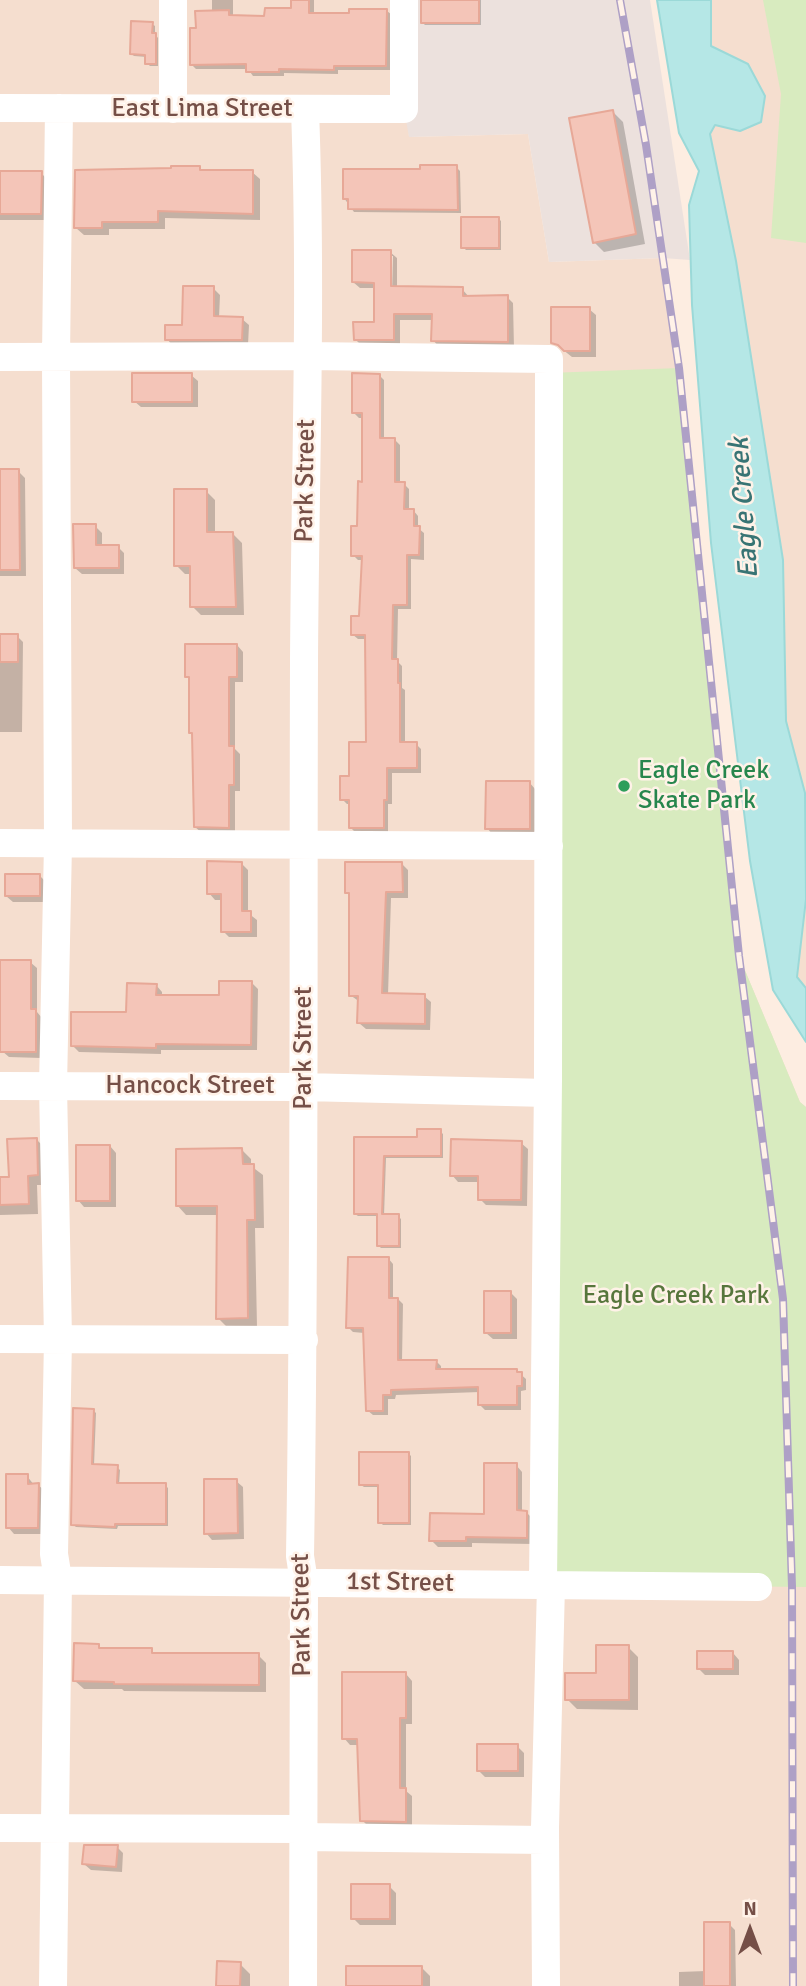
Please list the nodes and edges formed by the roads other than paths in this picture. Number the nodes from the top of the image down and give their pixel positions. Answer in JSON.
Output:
{"nodes":[{"id":1,"x":173,"y":0,"type":"edge"},
{"id":2,"x":404,"y":0,"type":"edge"},
{"id":3,"x":0,"y":108,"type":"edge"},
{"id":4,"x":59,"y":108,"type":"junction"},
{"id":5,"x":173,"y":110,"type":"junction"},
{"id":6,"x":305,"y":110,"type":"junction"},
{"id":7,"x":307,"y":356,"type":"junction"},
{"id":8,"x":0,"y":357,"type":"edge"},
{"id":9,"x":56,"y":357,"type":"junction"},
{"id":10,"x":0,"y":843,"type":"edge"},
{"id":11,"x":58,"y":844,"type":"junction"},
{"id":12,"x":304,"y":845,"type":"junction"},
{"id":13,"x":549,"y":846,"type":"junction"},
{"id":14,"x":0,"y":1086,"type":"edge"},
{"id":15,"x":53,"y":1086,"type":"junction"},
{"id":16,"x":304,"y":1087,"type":"junction"},
{"id":17,"x":547,"y":1093,"type":"junction"},
{"id":18,"x":0,"y":1339,"type":"edge"},
{"id":19,"x":58,"y":1339,"type":"junction"},
{"id":20,"x":304,"y":1340,"type":"junction"},
{"id":21,"x":58,"y":1579,"type":"junction"},
{"id":22,"x":0,"y":1580,"type":"edge"},
{"id":23,"x":304,"y":1582,"type":"junction"},
{"id":24,"x":547,"y":1584,"type":"junction"},
{"id":25,"x":758,"y":1587,"type":"dead end"},
{"id":26,"x":0,"y":1828,"type":"edge"},
{"id":27,"x":55,"y":1828,"type":"junction"},
{"id":28,"x":305,"y":1833,"type":"junction"},
{"id":29,"x":545,"y":1840,"type":"junction"},
{"id":30,"x":53,"y":1986,"type":"edge"},
{"id":31,"x":303,"y":1986,"type":"edge"},
{"id":32,"x":546,"y":1986,"type":"edge"}],
"edges":[{"from":1,"to":5,"type":"street"},
{"from":2,"to":6,"type":"street","name":"East Lima Street"},
{"from":3,"to":4,"type":"street","name":"East Lima Street"},
{"from":4,"to":5,"type":"street","name":"East Lima Street"},
{"from":4,"to":9,"type":"street"},
{"from":5,"to":6,"type":"street","name":"East Lima Street"},
{"from":6,"to":7,"type":"street","name":"Park Street"},
{"from":7,"to":9,"type":"street"},
{"from":7,"to":12,"type":"street","name":"Park Street"},
{"from":7,"to":13,"type":"street"},
{"from":8,"to":9,"type":"street"},
{"from":9,"to":11,"type":"street"},
{"from":10,"to":11,"type":"street"},
{"from":11,"to":12,"type":"street"},
{"from":11,"to":15,"type":"street"},
{"from":12,"to":13,"type":"street"},
{"from":12,"to":16,"type":"street","name":"Park Street"},
{"from":13,"to":17,"type":"street"},
{"from":14,"to":15,"type":"street","name":"Hancock Street"},
{"from":15,"to":16,"type":"street","name":"Hancock Street"},
{"from":15,"to":19,"type":"street"},
{"from":16,"to":17,"type":"street","name":"Hancock Street"},
{"from":16,"to":20,"type":"street","name":"Park Street"},
{"from":17,"to":24,"type":"street"},
{"from":18,"to":19,"type":"street"},
{"from":19,"to":20,"type":"street"},
{"from":19,"to":21,"type":"street"},
{"from":20,"to":23,"type":"street","name":"Park Street"},
{"from":21,"to":22,"type":"street","name":"1st Street"},
{"from":21,"to":23,"type":"street","name":"1st Street"},
{"from":21,"to":27,"type":"street"},
{"from":23,"to":24,"type":"street","name":"1st Street"},
{"from":23,"to":28,"type":"street","name":"Park Street"},
{"from":24,"to":25,"type":"street","name":"1st Street"},
{"from":24,"to":29,"type":"street"},
{"from":26,"to":27,"type":"street"},
{"from":27,"to":28,"type":"street"},
{"from":27,"to":30,"type":"street"},
{"from":28,"to":29,"type":"street"},
{"from":28,"to":31,"type":"street","name":"Park Street"},
{"from":29,"to":32,"type":"street"}]}
